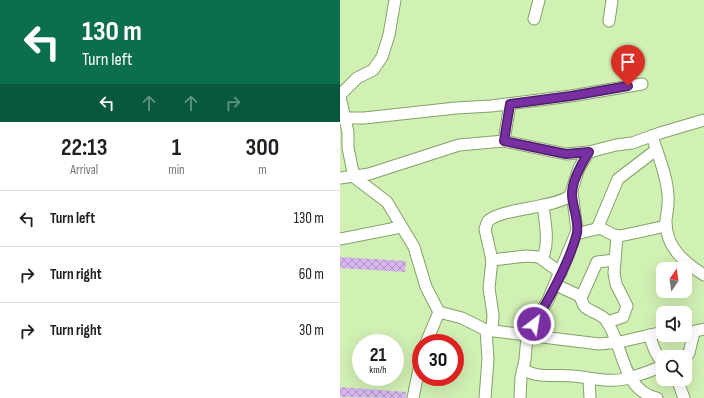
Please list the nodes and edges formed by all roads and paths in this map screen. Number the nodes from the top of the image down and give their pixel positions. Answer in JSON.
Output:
{"nodes":[{"id":1,"x":396,"y":0,"type":"edge"},
{"id":2,"x":539,"y":0,"type":"edge"},
{"id":3,"x":612,"y":0,"type":"edge"},
{"id":4,"x":534,"y":19,"type":"dead end"},
{"id":5,"x":610,"y":21,"type":"dead end"},
{"id":6,"x":642,"y":84,"type":"dead end"},
{"id":7,"x":340,"y":96,"type":"edge"},
{"id":8,"x":510,"y":104,"type":"junction"},
{"id":9,"x":343,"y":118,"type":"edge"},
{"id":10,"x":704,"y":120,"type":"edge"},
{"id":11,"x":652,"y":136,"type":"junction"},
{"id":12,"x":504,"y":141,"type":"junction"},
{"id":13,"x":656,"y":150,"type":"junction"},
{"id":14,"x":589,"y":152,"type":"junction"},
{"id":15,"x":354,"y":177,"type":"junction"},
{"id":16,"x":340,"y":178,"type":"edge"},
{"id":17,"x":572,"y":192,"type":"junction"},
{"id":18,"x":543,"y":205,"type":"junction"},
{"id":19,"x":666,"y":226,"type":"junction"},
{"id":20,"x":401,"y":227,"type":"junction"},
{"id":21,"x":596,"y":229,"type":"junction"},
{"id":22,"x":576,"y":234,"type":"junction"},
{"id":23,"x":617,"y":236,"type":"junction"},
{"id":24,"x":340,"y":239,"type":"edge"},
{"id":25,"x":542,"y":259,"type":"junction"},
{"id":26,"x":492,"y":260,"type":"junction"},
{"id":27,"x":615,"y":260,"type":"junction"},
{"id":28,"x":561,"y":273,"type":"junction"},
{"id":29,"x":704,"y":275,"type":"edge"},
{"id":30,"x":556,"y":285,"type":"junction"},
{"id":31,"x":581,"y":298,"type":"junction"},
{"id":32,"x":439,"y":312,"type":"junction"},
{"id":33,"x":607,"y":322,"type":"junction"},
{"id":34,"x":489,"y":330,"type":"junction"},
{"id":35,"x":694,"y":330,"type":"edge"},
{"id":36,"x":430,"y":334,"type":"edge"},
{"id":37,"x":656,"y":334,"type":"edge"},
{"id":38,"x":649,"y":335,"type":"junction"},
{"id":39,"x":526,"y":336,"type":"junction"},
{"id":40,"x":616,"y":342,"type":"junction"},
{"id":41,"x":690,"y":350,"type":"edge"},
{"id":42,"x":656,"y":352,"type":"edge"},
{"id":43,"x":656,"y":368,"type":"edge"},
{"id":44,"x":524,"y":369,"type":"junction"},
{"id":45,"x":630,"y":378,"type":"junction"},
{"id":46,"x":589,"y":380,"type":"junction"},
{"id":47,"x":415,"y":386,"type":"edge"},
{"id":48,"x":680,"y":386,"type":"edge"},
{"id":49,"x":413,"y":398,"type":"edge"},
{"id":50,"x":485,"y":398,"type":"edge"},
{"id":51,"x":520,"y":398,"type":"edge"},
{"id":52,"x":590,"y":398,"type":"edge"},
{"id":53,"x":657,"y":398,"type":"edge"},
{"id":54,"x":684,"y":398,"type":"edge"}],
"edges":[{"from":1,"to":7,"type":"street"},
{"from":2,"to":4,"type":"street"},
{"from":3,"to":5,"type":"street"},
{"from":6,"to":8,"type":"street"},
{"from":7,"to":9,"type":"street"},
{"from":8,"to":9,"type":"street"},
{"from":8,"to":12,"type":"street"},
{"from":9,"to":15,"type":"street"},
{"from":10,"to":11,"type":"street"},
{"from":11,"to":13,"type":"street"},
{"from":11,"to":14,"type":"street"},
{"from":12,"to":14,"type":"street"},
{"from":12,"to":15,"type":"street"},
{"from":13,"to":19,"type":"street"},
{"from":13,"to":21,"type":"street"},
{"from":14,"to":17,"type":"street"},
{"from":15,"to":16,"type":"street"},
{"from":15,"to":20,"type":"street"},
{"from":17,"to":18,"type":"street"},
{"from":17,"to":22,"type":"street"},
{"from":18,"to":25,"type":"street"},
{"from":18,"to":26,"type":"street"},
{"from":19,"to":23,"type":"street"},
{"from":19,"to":29,"type":"street"},
{"from":20,"to":24,"type":"street"},
{"from":20,"to":32,"type":"street"},
{"from":21,"to":22,"type":"street"},
{"from":21,"to":23,"type":"street"},
{"from":22,"to":28,"type":"street"},
{"from":23,"to":27,"type":"street"},
{"from":25,"to":26,"type":"street"},
{"from":25,"to":28,"type":"street"},
{"from":26,"to":34,"type":"street"},
{"from":27,"to":31,"type":"street"},
{"from":27,"to":33,"type":"street"},
{"from":28,"to":30,"type":"street"},
{"from":30,"to":31,"type":"street"},
{"from":30,"to":39,"type":"street"},
{"from":31,"to":33,"type":"street"},
{"from":32,"to":34,"type":"street"},
{"from":32,"to":36,"type":"street"},
{"from":33,"to":40,"type":"street"},
{"from":34,"to":39,"type":"street"},
{"from":34,"to":50,"type":"street"},
{"from":35,"to":41,"type":"street"},
{"from":37,"to":38,"type":"street"},
{"from":38,"to":40,"type":"street"},
{"from":38,"to":42,"type":"street"},
{"from":39,"to":40,"type":"street"},
{"from":39,"to":44,"type":"street"},
{"from":40,"to":45,"type":"street"},
{"from":43,"to":45,"type":"street"},
{"from":44,"to":46,"type":"street"},
{"from":44,"to":51,"type":"street"},
{"from":45,"to":46,"type":"street"},
{"from":45,"to":53,"type":"street"},
{"from":46,"to":52,"type":"street"},
{"from":47,"to":49,"type":"street"},
{"from":48,"to":54,"type":"street"}]}
